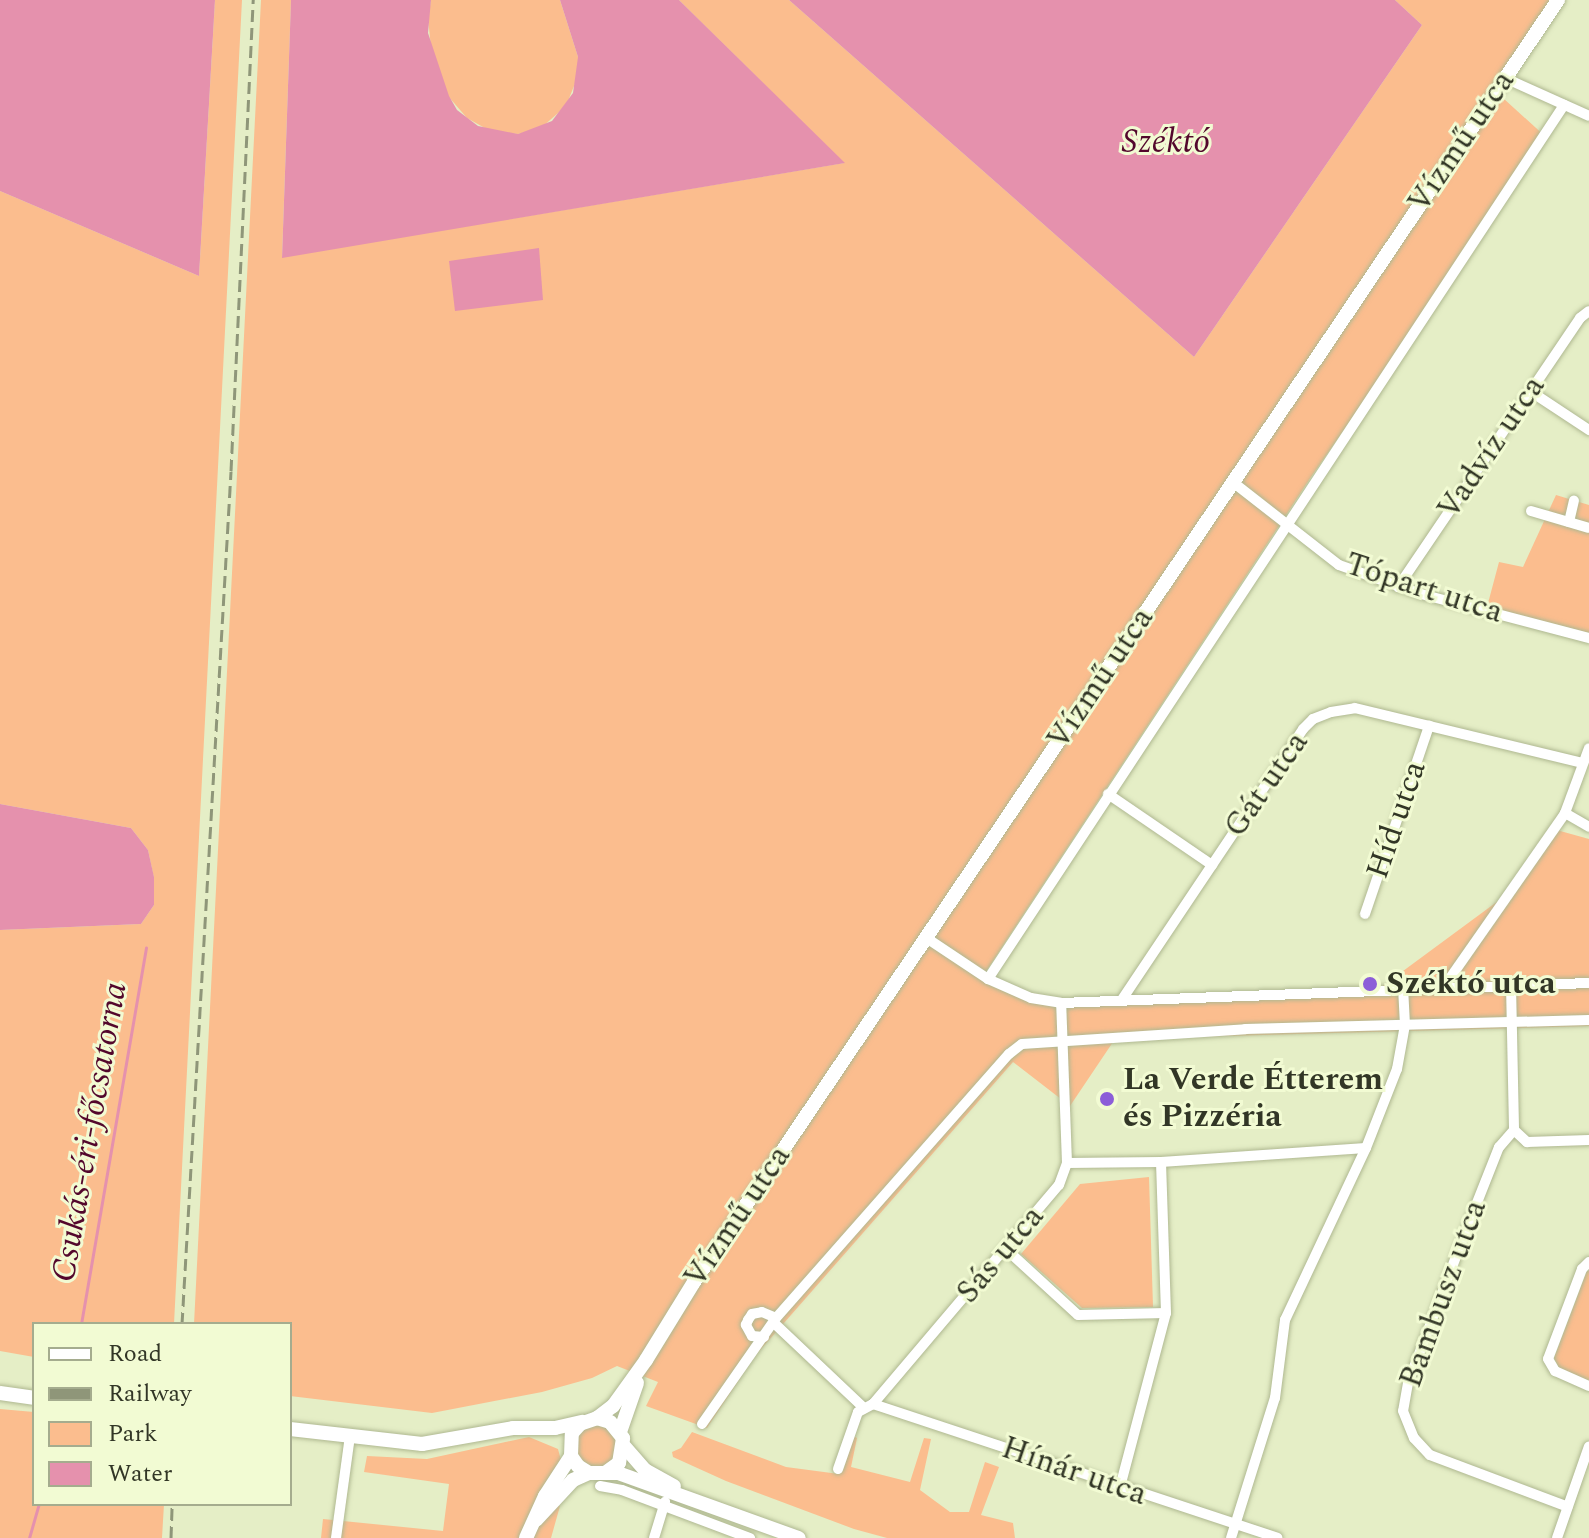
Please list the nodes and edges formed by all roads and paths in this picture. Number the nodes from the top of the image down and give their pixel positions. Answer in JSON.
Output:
{"nodes":[{"id":1,"x":1558,"y":0,"type":"edge"},
{"id":2,"x":1505,"y":78,"type":"junction"},
{"id":3,"x":1564,"y":105,"type":"junction"},
{"id":4,"x":1589,"y":116,"type":"edge"},
{"id":5,"x":1589,"y":311,"type":"edge"},
{"id":6,"x":1530,"y":391,"type":"junction"},
{"id":7,"x":1589,"y":430,"type":"edge"},
{"id":8,"x":1234,"y":483,"type":"junction"},
{"id":9,"x":1574,"y":501,"type":"dead end"},
{"id":10,"x":1531,"y":511,"type":"dead end"},
{"id":11,"x":1569,"y":522,"type":"junction"},
{"id":12,"x":1288,"y":527,"type":"junction"},
{"id":13,"x":1589,"y":528,"type":"edge"},
{"id":14,"x":1398,"y":587,"type":"junction"},
{"id":15,"x":1589,"y":638,"type":"edge"},
{"id":16,"x":1429,"y":726,"type":"junction"},
{"id":17,"x":1589,"y":748,"type":"edge"},
{"id":18,"x":1582,"y":763,"type":"junction"},
{"id":19,"x":1108,"y":794,"type":"junction"},
{"id":20,"x":1565,"y":813,"type":"junction"},
{"id":21,"x":1589,"y":827,"type":"edge"},
{"id":22,"x":1212,"y":865,"type":"junction"},
{"id":23,"x":1365,"y":914,"type":"dead end"},
{"id":24,"x":925,"y":937,"type":"junction"},
{"id":25,"x":988,"y":979,"type":"junction"},
{"id":26,"x":1589,"y":983,"type":"edge"},
{"id":27,"x":1511,"y":985,"type":"junction"},
{"id":28,"x":1447,"y":988,"type":"junction"},
{"id":29,"x":1403,"y":990,"type":"junction"},
{"id":30,"x":1121,"y":1001,"type":"junction"},
{"id":31,"x":1061,"y":1003,"type":"junction"},
{"id":32,"x":1589,"y":1020,"type":"edge"},
{"id":33,"x":1512,"y":1024,"type":"junction"},
{"id":34,"x":1405,"y":1025,"type":"junction"},
{"id":35,"x":1062,"y":1039,"type":"junction"},
{"id":36,"x":1514,"y":1130,"type":"junction"},
{"id":37,"x":1589,"y":1140,"type":"edge"},
{"id":38,"x":1366,"y":1148,"type":"junction"},
{"id":39,"x":1161,"y":1162,"type":"junction"},
{"id":40,"x":1067,"y":1163,"type":"junction"},
{"id":41,"x":1007,"y":1250,"type":"junction"},
{"id":42,"x":1589,"y":1262,"type":"edge"},
{"id":43,"x":1166,"y":1313,"type":"junction"},
{"id":44,"x":775,"y":1320,"type":"junction"},
{"id":45,"x":764,"y":1337,"type":"junction"},
{"id":46,"x":646,"y":1360,"type":"junction"},
{"id":47,"x":1589,"y":1386,"type":"edge"},
{"id":48,"x":0,"y":1393,"type":"edge"},
{"id":49,"x":32,"y":1398,"type":"edge"},
{"id":50,"x":868,"y":1406,"type":"junction"},
{"id":51,"x":591,"y":1420,"type":"junction"},
{"id":52,"x":702,"y":1424,"type":"dead end"},
{"id":53,"x":532,"y":1426,"type":"junction"},
{"id":54,"x":292,"y":1429,"type":"edge"},
{"id":55,"x":350,"y":1436,"type":"junction"},
{"id":56,"x":622,"y":1439,"type":"junction"},
{"id":57,"x":1589,"y":1446,"type":"edge"},
{"id":58,"x":570,"y":1450,"type":"junction"},
{"id":59,"x":838,"y":1469,"type":"dead end"},
{"id":60,"x":589,"y":1473,"type":"junction"},
{"id":61,"x":602,"y":1479,"type":"junction"},
{"id":62,"x":1120,"y":1487,"type":"junction"},
{"id":63,"x":666,"y":1498,"type":"junction"},
{"id":64,"x":691,"y":1498,"type":"junction"},
{"id":65,"x":1568,"y":1507,"type":"junction"},
{"id":66,"x":536,"y":1520,"type":"junction"},
{"id":67,"x":1235,"y":1526,"type":"junction"},
{"id":68,"x":336,"y":1538,"type":"edge"},
{"id":69,"x":526,"y":1538,"type":"edge"},
{"id":70,"x":654,"y":1538,"type":"edge"},
{"id":71,"x":750,"y":1538,"type":"edge"},
{"id":72,"x":799,"y":1538,"type":"edge"},
{"id":73,"x":1231,"y":1538,"type":"edge"},
{"id":74,"x":1277,"y":1538,"type":"edge"},
{"id":75,"x":1557,"y":1538,"type":"edge"}],
"edges":[{"from":1,"to":2,"type":"main road","name":"Vízmű utca"},
{"from":2,"to":3,"type":"street"},
{"from":2,"to":8,"type":"main road","name":"Vízmű utca"},
{"from":3,"to":4,"type":"street"},
{"from":3,"to":12,"type":"street","name":"Vízmű utca"},
{"from":5,"to":6,"type":"street","name":"Vadvíz utca"},
{"from":6,"to":7,"type":"street"},
{"from":6,"to":14,"type":"street","name":"Vadvíz utca"},
{"from":8,"to":12,"type":"street","name":"Tópart utca"},
{"from":8,"to":24,"type":"main road","name":"Vízmű utca"},
{"from":9,"to":11,"type":"street"},
{"from":10,"to":11,"type":"street"},
{"from":11,"to":13,"type":"street"},
{"from":12,"to":14,"type":"street","name":"Tópart utca"},
{"from":12,"to":19,"type":"street","name":"Vízmű utca"},
{"from":14,"to":15,"type":"street","name":"Tópart utca"},
{"from":16,"to":18,"type":"street","name":"Gát utca"},
{"from":16,"to":22,"type":"street","name":"Gát utca"},
{"from":16,"to":23,"type":"street","name":"Híd utca"},
{"from":17,"to":18,"type":"street"},
{"from":18,"to":20,"type":"street"},
{"from":19,"to":22,"type":"street"},
{"from":19,"to":25,"type":"street","name":"Vízmű utca"},
{"from":20,"to":21,"type":"street"},
{"from":20,"to":28,"type":"street"},
{"from":22,"to":30,"type":"street","name":"Gát utca"},
{"from":24,"to":25,"type":"street"},
{"from":24,"to":46,"type":"main road","name":"Vízmű utca"},
{"from":25,"to":31,"type":"street"},
{"from":26,"to":27,"type":"street"},
{"from":27,"to":28,"type":"street"},
{"from":27,"to":33,"type":"street"},
{"from":28,"to":29,"type":"street"},
{"from":29,"to":30,"type":"street"},
{"from":29,"to":34,"type":"street"},
{"from":30,"to":31,"type":"street"},
{"from":31,"to":35,"type":"street"},
{"from":32,"to":33,"type":"street"},
{"from":33,"to":34,"type":"street"},
{"from":33,"to":36,"type":"street"},
{"from":34,"to":35,"type":"street"},
{"from":34,"to":38,"type":"street"},
{"from":35,"to":40,"type":"street"},
{"from":35,"to":44,"type":"street"},
{"from":36,"to":37,"type":"street"},
{"from":36,"to":65,"type":"street","name":"Bambusz utca"},
{"from":38,"to":39,"type":"street"},
{"from":38,"to":67,"type":"street"},
{"from":39,"to":40,"type":"street"},
{"from":39,"to":43,"type":"street"},
{"from":40,"to":41,"type":"street","name":"Sás utca"},
{"from":41,"to":43,"type":"street"},
{"from":41,"to":50,"type":"street","name":"Sás utca"},
{"from":42,"to":47,"type":"street"},
{"from":43,"to":62,"type":"street"},
{"from":44,"to":45,"type":"street"},
{"from":44,"to":45,"type":"street","name":"Vízmű utca"},
{"from":44,"to":50,"type":"street"},
{"from":45,"to":52,"type":"street"},
{"from":46,"to":51,"type":"main road"},
{"from":46,"to":56,"type":"main road"},
{"from":48,"to":49,"type":"main road"},
{"from":50,"to":59,"type":"street","name":"Sás utca"},
{"from":50,"to":62,"type":"street","name":"Hínár utca"},
{"from":51,"to":53,"type":"main road"},
{"from":51,"to":56,"type":"main road"},
{"from":51,"to":58,"type":"main road"},
{"from":53,"to":55,"type":"main road"},
{"from":53,"to":58,"type":"main road"},
{"from":54,"to":55,"type":"main road"},
{"from":55,"to":68,"type":"street"},
{"from":56,"to":61,"type":"main road"},
{"from":56,"to":64,"type":"main road"},
{"from":57,"to":65,"type":"street"},
{"from":58,"to":60,"type":"main road"},
{"from":58,"to":66,"type":"main road"},
{"from":60,"to":61,"type":"main road"},
{"from":60,"to":66,"type":"main road"},
{"from":61,"to":63,"type":"main road"},
{"from":62,"to":67,"type":"street","name":"Hínár utca"},
{"from":63,"to":64,"type":"main road"},
{"from":63,"to":70,"type":"street"},
{"from":63,"to":71,"type":"street"},
{"from":64,"to":72,"type":"main road"},
{"from":65,"to":75,"type":"street"},
{"from":66,"to":69,"type":"main road"},
{"from":67,"to":73,"type":"street"},
{"from":67,"to":74,"type":"street","name":"Hínár utca"}]}
